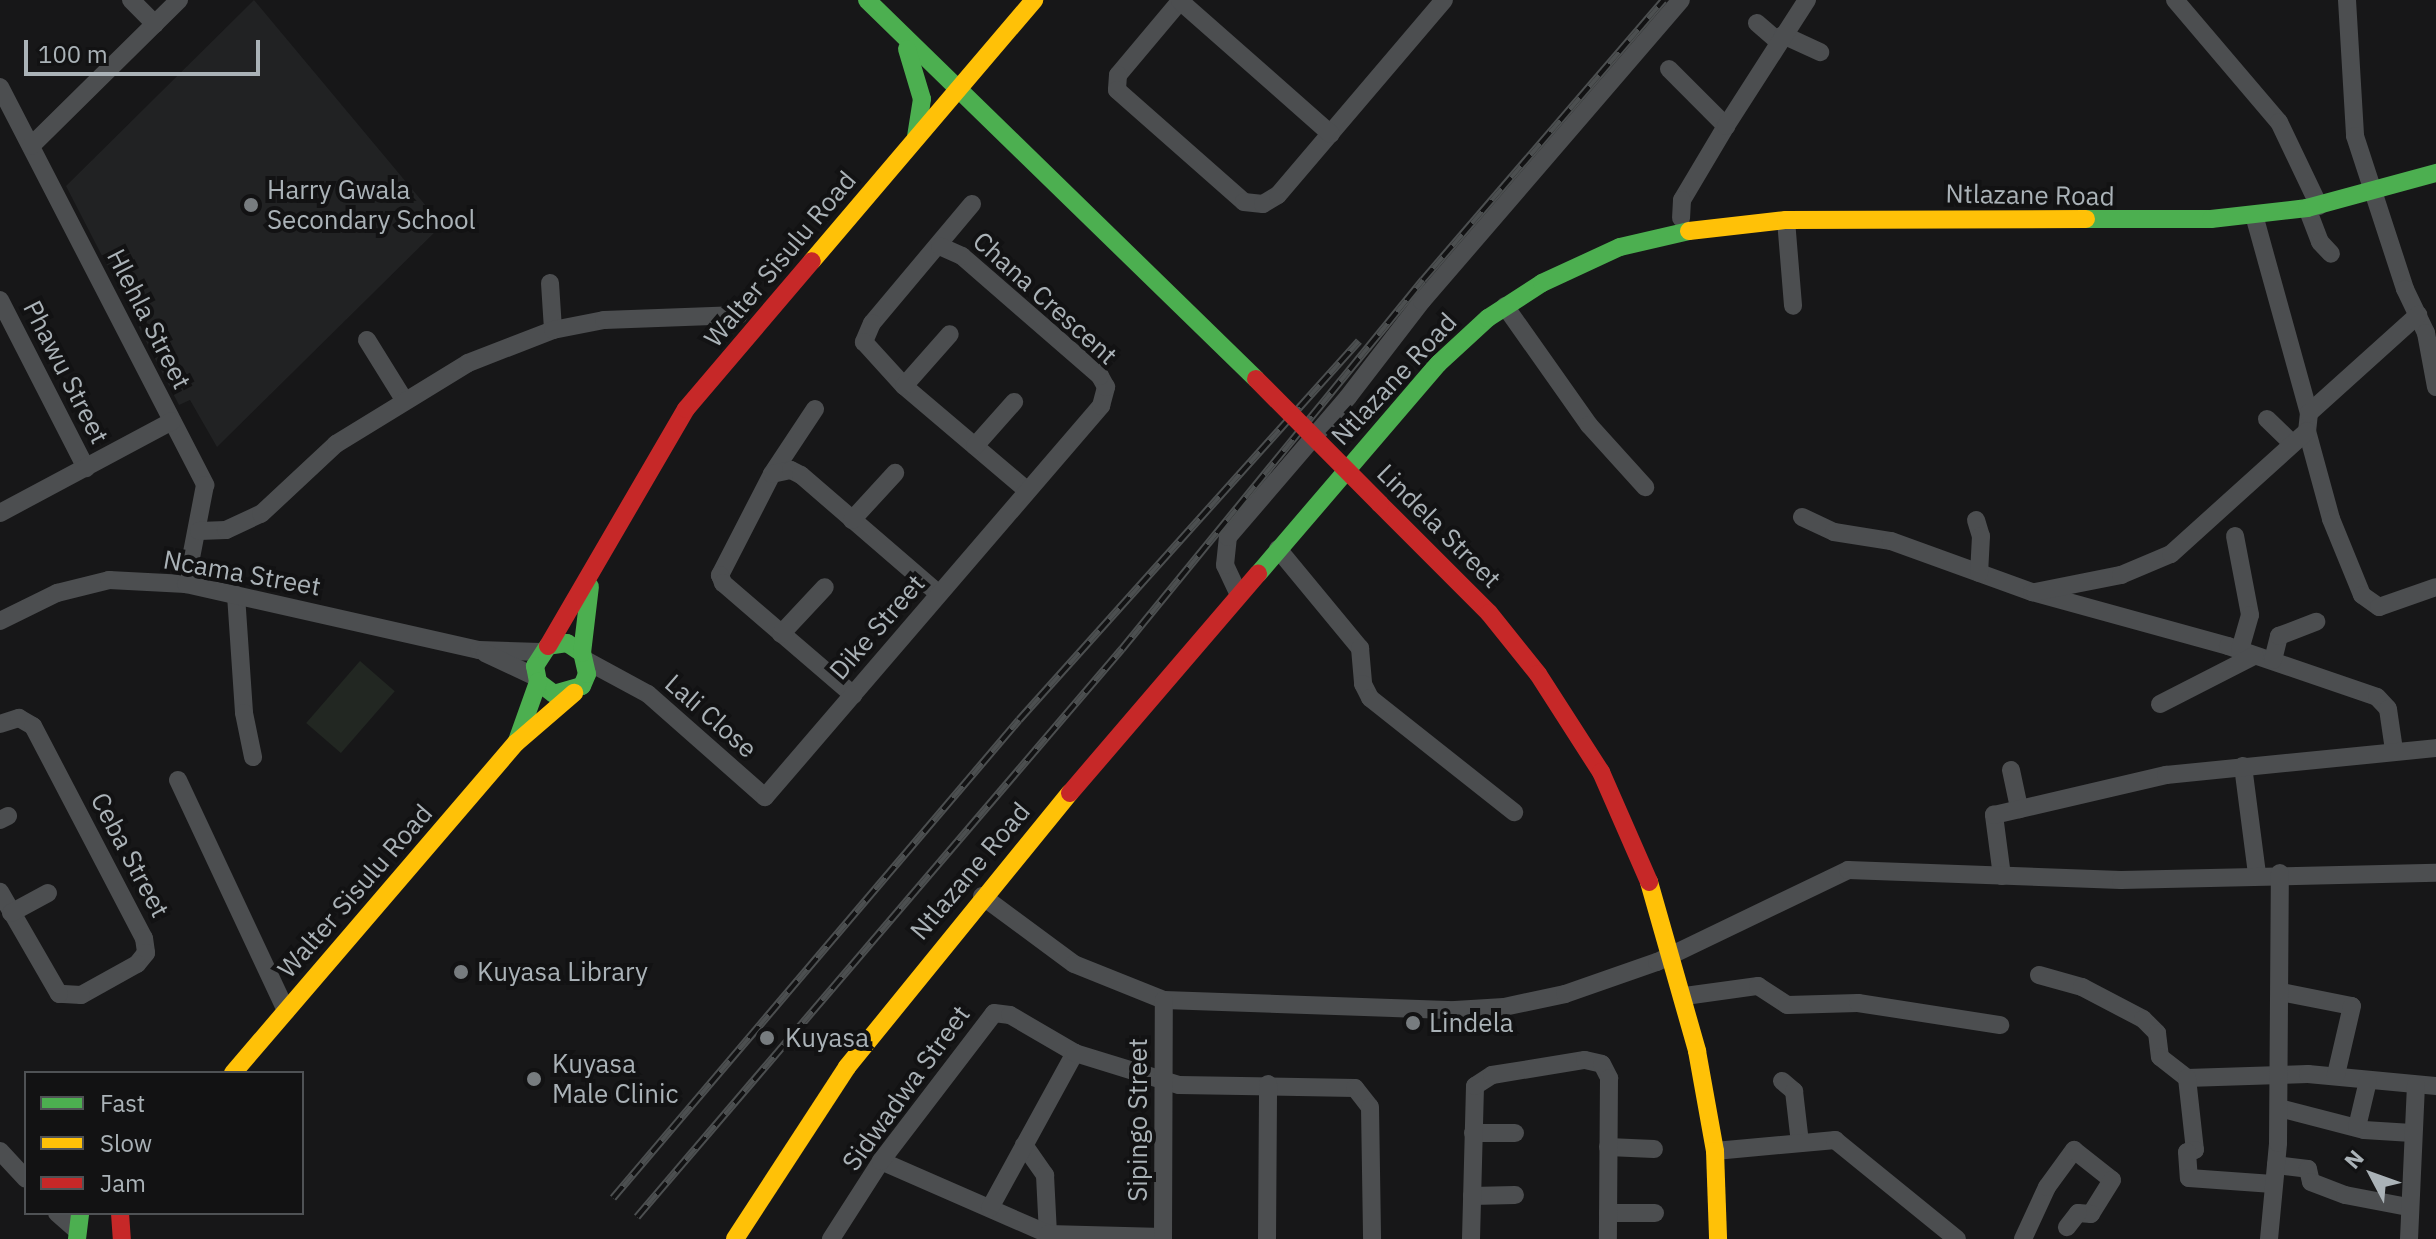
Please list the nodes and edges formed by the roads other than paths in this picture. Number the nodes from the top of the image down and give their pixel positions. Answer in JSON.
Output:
{"nodes":[{"id":1,"x":131,"y":0,"type":"edge"},
{"id":2,"x":179,"y":0,"type":"edge"},
{"id":3,"x":867,"y":0,"type":"edge"},
{"id":4,"x":1034,"y":0,"type":"edge"},
{"id":5,"x":1418,"y":0,"type":"edge"},
{"id":6,"x":1681,"y":0,"type":"edge"},
{"id":7,"x":1807,"y":0,"type":"edge"},
{"id":8,"x":2175,"y":0,"type":"edge"},
{"id":9,"x":2347,"y":0,"type":"edge"},
{"id":10,"x":1181,"y":1,"type":"edge"},
{"id":11,"x":1439,"y":6,"type":"edge"},
{"id":12,"x":1757,"y":23,"type":"dead end"},
{"id":13,"x":155,"y":24,"type":"junction"},
{"id":14,"x":903,"y":38,"type":"junction"},
{"id":15,"x":1781,"y":39,"type":"junction"},
{"id":16,"x":1820,"y":52,"type":"dead end"},
{"id":17,"x":1669,"y":69,"type":"dead end"},
{"id":18,"x":0,"y":87,"type":"edge"},
{"id":19,"x":956,"y":92,"type":"junction"},
{"id":20,"x":1726,"y":126,"type":"junction"},
{"id":21,"x":1331,"y":134,"type":"junction"},
{"id":22,"x":916,"y":139,"type":"junction"},
{"id":23,"x":31,"y":146,"type":"junction"},
{"id":24,"x":2436,"y":173,"type":"edge"},
{"id":25,"x":2372,"y":192,"type":"junction"},
{"id":26,"x":972,"y":204,"type":"dead end"},
{"id":27,"x":2313,"y":207,"type":"junction"},
{"id":28,"x":2254,"y":215,"type":"junction"},
{"id":29,"x":1681,"y":218,"type":"dead end"},
{"id":30,"x":1786,"y":220,"type":"junction"},
{"id":31,"x":940,"y":246,"type":"junction"},
{"id":32,"x":2331,"y":254,"type":"dead end"},
{"id":33,"x":550,"y":283,"type":"dead end"},
{"id":34,"x":0,"y":300,"type":"edge"},
{"id":35,"x":1505,"y":306,"type":"junction"},
{"id":36,"x":1793,"y":306,"type":"dead end"},
{"id":37,"x":739,"y":315,"type":"dead end"},
{"id":38,"x":2418,"y":315,"type":"junction"},
{"id":39,"x":553,"y":330,"type":"junction"},
{"id":40,"x":950,"y":334,"type":"dead end"},
{"id":41,"x":367,"y":340,"type":"dead end"},
{"id":42,"x":904,"y":386,"type":"junction"},
{"id":43,"x":2436,"y":387,"type":"edge"},
{"id":44,"x":403,"y":398,"type":"junction"},
{"id":45,"x":1014,"y":402,"type":"dead end"},
{"id":46,"x":815,"y":409,"type":"dead end"},
{"id":47,"x":2267,"y":419,"type":"dead end"},
{"id":48,"x":172,"y":421,"type":"junction"},
{"id":49,"x":2303,"y":429,"type":"junction"},
{"id":50,"x":975,"y":446,"type":"junction"},
{"id":51,"x":86,"y":468,"type":"junction"},
{"id":52,"x":895,"y":473,"type":"dead end"},
{"id":53,"x":772,"y":474,"type":"junction"},
{"id":54,"x":1645,"y":487,"type":"dead end"},
{"id":55,"x":1028,"y":491,"type":"junction"},
{"id":56,"x":0,"y":513,"type":"edge"},
{"id":57,"x":1802,"y":517,"type":"dead end"},
{"id":58,"x":852,"y":520,"type":"junction"},
{"id":59,"x":1976,"y":520,"type":"dead end"},
{"id":60,"x":199,"y":531,"type":"junction"},
{"id":61,"x":2235,"y":536,"type":"dead end"},
{"id":62,"x":1278,"y":549,"type":"junction"},
{"id":63,"x":592,"y":572,"type":"junction"},
{"id":64,"x":1979,"y":573,"type":"junction"},
{"id":65,"x":186,"y":584,"type":"junction"},
{"id":66,"x":825,"y":587,"type":"dead end"},
{"id":67,"x":2436,"y":587,"type":"edge"},
{"id":68,"x":2032,"y":592,"type":"junction"},
{"id":69,"x":939,"y":594,"type":"junction"},
{"id":70,"x":236,"y":595,"type":"junction"},
{"id":71,"x":1239,"y":595,"type":"junction"},
{"id":72,"x":0,"y":621,"type":"edge"},
{"id":73,"x":2316,"y":622,"type":"dead end"},
{"id":74,"x":781,"y":634,"type":"junction"},
{"id":75,"x":544,"y":649,"type":"junction"},
{"id":76,"x":479,"y":650,"type":"junction"},
{"id":77,"x":2247,"y":653,"type":"junction"},
{"id":78,"x":585,"y":657,"type":"junction"},
{"id":79,"x":2273,"y":660,"type":"junction"},
{"id":80,"x":537,"y":680,"type":"junction"},
{"id":81,"x":620,"y":681,"type":"junction"},
{"id":82,"x":578,"y":689,"type":"junction"},
{"id":83,"x":853,"y":695,"type":"junction"},
{"id":84,"x":2160,"y":704,"type":"dead end"},
{"id":85,"x":0,"y":724,"type":"edge"},
{"id":86,"x":516,"y":743,"type":"junction"},
{"id":87,"x":2436,"y":748,"type":"edge"},
{"id":88,"x":2394,"y":750,"type":"junction"},
{"id":89,"x":253,"y":757,"type":"dead end"},
{"id":90,"x":2243,"y":766,"type":"junction"},
{"id":91,"x":2011,"y":770,"type":"dead end"},
{"id":92,"x":178,"y":780,"type":"dead end"},
{"id":93,"x":765,"y":797,"type":"joint"},
{"id":94,"x":2019,"y":809,"type":"junction"},
{"id":95,"x":1514,"y":812,"type":"dead end"},
{"id":96,"x":2280,"y":873,"type":"junction"},
{"id":97,"x":2436,"y":873,"type":"edge"},
{"id":98,"x":2257,"y":874,"type":"junction"},
{"id":99,"x":2002,"y":876,"type":"junction"},
{"id":100,"x":0,"y":892,"type":"edge"},
{"id":101,"x":48,"y":893,"type":"dead end"},
{"id":102,"x":982,"y":896,"type":"junction"},
{"id":103,"x":11,"y":913,"type":"junction"},
{"id":104,"x":1672,"y":956,"type":"junction"},
{"id":105,"x":2039,"y":975,"type":"dead end"},
{"id":106,"x":2281,"y":992,"type":"junction"},
{"id":107,"x":1685,"y":996,"type":"junction"},
{"id":108,"x":1164,"y":1000,"type":"junction"},
{"id":109,"x":286,"y":1011,"type":"junction"},
{"id":110,"x":2000,"y":1025,"type":"dead end"},
{"id":111,"x":1075,"y":1053,"type":"junction"},
{"id":112,"x":235,"y":1071,"type":"edge"},
{"id":113,"x":2279,"y":1075,"type":"junction"},
{"id":114,"x":2336,"y":1075,"type":"junction"},
{"id":115,"x":2187,"y":1078,"type":"junction"},
{"id":116,"x":1166,"y":1081,"type":"junction"},
{"id":117,"x":1782,"y":1081,"type":"dead end"},
{"id":118,"x":2368,"y":1081,"type":"junction"},
{"id":119,"x":1268,"y":1084,"type":"junction"},
{"id":120,"x":2416,"y":1085,"type":"junction"},
{"id":121,"x":2436,"y":1086,"type":"edge"},
{"id":122,"x":2279,"y":1108,"type":"junction"},
{"id":123,"x":2357,"y":1127,"type":"junction"},
{"id":124,"x":1473,"y":1133,"type":"junction"},
{"id":125,"x":1515,"y":1133,"type":"dead end"},
{"id":126,"x":2412,"y":1133,"type":"junction"},
{"id":127,"x":1800,"y":1143,"type":"junction"},
{"id":128,"x":1024,"y":1145,"type":"junction"},
{"id":129,"x":1608,"y":1147,"type":"junction"},
{"id":130,"x":1654,"y":1149,"type":"dead end"},
{"id":131,"x":0,"y":1151,"type":"edge"},
{"id":132,"x":1715,"y":1151,"type":"junction"},
{"id":133,"x":881,"y":1161,"type":"junction"},
{"id":134,"x":23,"y":1175,"type":"edge"},
{"id":135,"x":2274,"y":1175,"type":"junction"},
{"id":136,"x":1515,"y":1195,"type":"dead end"},
{"id":137,"x":1472,"y":1196,"type":"junction"},
{"id":138,"x":2408,"y":1207,"type":"junction"},
{"id":139,"x":990,"y":1208,"type":"junction"},
{"id":140,"x":1608,"y":1213,"type":"junction"},
{"id":141,"x":1655,"y":1213,"type":"dead end"},
{"id":142,"x":60,"y":1215,"type":"edge"},
{"id":143,"x":77,"y":1227,"type":"edge"},
{"id":144,"x":2067,"y":1227,"type":"dead end"},
{"id":145,"x":1048,"y":1234,"type":"junction"},
{"id":146,"x":1163,"y":1238,"type":"edge"},
{"id":147,"x":735,"y":1239,"type":"edge"},
{"id":148,"x":831,"y":1239,"type":"edge"},
{"id":149,"x":1267,"y":1239,"type":"edge"},
{"id":150,"x":1372,"y":1239,"type":"edge"},
{"id":151,"x":1471,"y":1239,"type":"edge"},
{"id":152,"x":1608,"y":1239,"type":"edge"},
{"id":153,"x":1718,"y":1239,"type":"edge"},
{"id":154,"x":1957,"y":1239,"type":"edge"},
{"id":155,"x":2023,"y":1239,"type":"edge"},
{"id":156,"x":2269,"y":1239,"type":"edge"},
{"id":157,"x":2409,"y":1239,"type":"edge"}],
"edges":[{"from":1,"to":13,"type":"street"},
{"from":2,"to":13,"type":"street"},
{"from":3,"to":14,"type":"street","name":"Lindela Street"},
{"from":4,"to":19,"type":"street","name":"Walter Sisulu Road"},
{"from":5,"to":11,"type":"street"},
{"from":6,"to":71,"type":"street"},
{"from":7,"to":15,"type":"street"},
{"from":8,"to":27,"type":"street"},
{"from":9,"to":25,"type":"street"},
{"from":10,"to":21,"type":"street"},
{"from":10,"to":21,"type":"street"},
{"from":11,"to":21,"type":"street"},
{"from":12,"to":15,"type":"street"},
{"from":13,"to":23,"type":"street"},
{"from":14,"to":19,"type":"street","name":"Lindela Street"},
{"from":14,"to":22,"type":"street"},
{"from":15,"to":16,"type":"street"},
{"from":15,"to":20,"type":"street"},
{"from":17,"to":20,"type":"street"},
{"from":18,"to":23,"type":"street","name":"Hlehla Street"},
{"from":19,"to":22,"type":"street","name":"Walter Sisulu Road"},
{"from":19,"to":104,"type":"street","name":"Lindela Street","bridge":true},
{"from":20,"to":29,"type":"street"},
{"from":22,"to":63,"type":"street","name":"Walter Sisulu Road"},
{"from":23,"to":48,"type":"street","name":"Hlehla Street"},
{"from":24,"to":25,"type":"street","name":"Ntlazane Road"},
{"from":25,"to":27,"type":"street","name":"Ntlazane Road"},
{"from":25,"to":38,"type":"street"},
{"from":26,"to":31,"type":"street","name":"Chana Crescent"},
{"from":27,"to":28,"type":"street","name":"Ntlazane Road"},
{"from":27,"to":32,"type":"street"},
{"from":28,"to":30,"type":"street","name":"Ntlazane Road"},
{"from":28,"to":49,"type":"street"},
{"from":30,"to":35,"type":"street","name":"Ntlazane Road"},
{"from":30,"to":36,"type":"street"},
{"from":31,"to":42,"type":"street","name":"Chana Crescent"},
{"from":31,"to":55,"type":"street","name":"Chana Crescent"},
{"from":33,"to":39,"type":"street"},
{"from":34,"to":51,"type":"street","name":"Phawu Street"},
{"from":35,"to":54,"type":"street"},
{"from":35,"to":62,"type":"street","name":"Ntlazane Road"},
{"from":37,"to":39,"type":"street"},
{"from":38,"to":43,"type":"street"},
{"from":38,"to":49,"type":"street"},
{"from":39,"to":44,"type":"street"},
{"from":40,"to":42,"type":"street"},
{"from":41,"to":44,"type":"street"},
{"from":42,"to":50,"type":"street","name":"Chana Crescent"},
{"from":44,"to":60,"type":"street"},
{"from":45,"to":50,"type":"street"},
{"from":46,"to":53,"type":"street"},
{"from":47,"to":49,"type":"street"},
{"from":48,"to":51,"type":"street"},
{"from":48,"to":60,"type":"street","name":"Hlehla Street"},
{"from":49,"to":67,"type":"street"},
{"from":49,"to":68,"type":"street"},
{"from":50,"to":55,"type":"street","name":"Chana Crescent"},
{"from":51,"to":56,"type":"street"},
{"from":52,"to":58,"type":"street"},
{"from":53,"to":58,"type":"street"},
{"from":53,"to":74,"type":"street"},
{"from":55,"to":69,"type":"street","name":"Dike Street"},
{"from":57,"to":64,"type":"street"},
{"from":58,"to":69,"type":"street"},
{"from":59,"to":64,"type":"street"},
{"from":60,"to":65,"type":"street","name":"Hlehla Street"},
{"from":61,"to":77,"type":"street"},
{"from":62,"to":71,"type":"street","name":"Ntlazane Road"},
{"from":62,"to":95,"type":"street"},
{"from":63,"to":75,"type":"street","name":"Walter Sisulu Road"},
{"from":63,"to":78,"type":"street","name":"Walter Sisulu Road"},
{"from":64,"to":68,"type":"street"},
{"from":65,"to":70,"type":"street","name":"Ncama Street"},
{"from":65,"to":72,"type":"street","name":"Ncama Street"},
{"from":66,"to":74,"type":"street"},
{"from":68,"to":77,"type":"street"},
{"from":69,"to":83,"type":"street","name":"Dike Street"},
{"from":70,"to":76,"type":"street","name":"Ncama Street"},
{"from":70,"to":89,"type":"street"},
{"from":71,"to":102,"type":"street","name":"Ntlazane Road"},
{"from":73,"to":79,"type":"street"},
{"from":74,"to":83,"type":"street"},
{"from":75,"to":76,"type":"street","name":"Ncama Street"},
{"from":75,"to":78,"type":"street"},
{"from":75,"to":80,"type":"street"},
{"from":76,"to":80,"type":"street","name":"Ncama Street"},
{"from":77,"to":79,"type":"street"},
{"from":77,"to":84,"type":"street"},
{"from":78,"to":81,"type":"street","name":"Lali Close"},
{"from":78,"to":82,"type":"street"},
{"from":79,"to":88,"type":"street"},
{"from":80,"to":82,"type":"street"},
{"from":80,"to":86,"type":"street","name":"Walter Sisulu Road"},
{"from":81,"to":82,"type":"street"},
{"from":81,"to":93,"type":"street","name":"Lali Close"},
{"from":82,"to":86,"type":"street","name":"Walter Sisulu Road"},
{"from":83,"to":93,"type":"street","name":"Dike Street"},
{"from":85,"to":103,"type":"street","name":"Ceba Street"},
{"from":86,"to":109,"type":"street","name":"Walter Sisulu Road"},
{"from":87,"to":88,"type":"street"},
{"from":88,"to":90,"type":"street"},
{"from":90,"to":94,"type":"street"},
{"from":90,"to":98,"type":"street"},
{"from":91,"to":94,"type":"street"},
{"from":92,"to":109,"type":"street"},
{"from":94,"to":99,"type":"street"},
{"from":96,"to":97,"type":"street"},
{"from":96,"to":98,"type":"street"},
{"from":96,"to":106,"type":"street"},
{"from":98,"to":99,"type":"street"},
{"from":99,"to":104,"type":"street"},
{"from":100,"to":103,"type":"street","name":"Ceba Street"},
{"from":101,"to":103,"type":"street"},
{"from":102,"to":108,"type":"street"},
{"from":102,"to":147,"type":"street","name":"Ntlazane Road"},
{"from":104,"to":107,"type":"street","name":"Lindela Street"},
{"from":104,"to":108,"type":"street"},
{"from":105,"to":115,"type":"street"},
{"from":106,"to":113,"type":"street"},
{"from":106,"to":114,"type":"street"},
{"from":107,"to":110,"type":"street"},
{"from":107,"to":132,"type":"street","name":"Lindela Street"},
{"from":108,"to":116,"type":"street","name":"Sipingo Street"},
{"from":109,"to":112,"type":"street","name":"Walter Sisulu Road"},
{"from":111,"to":116,"type":"street","name":"Sidwadwa Street"},
{"from":111,"to":128,"type":"street"},
{"from":111,"to":133,"type":"street","name":"Sidwadwa Street"},
{"from":113,"to":114,"type":"street"},
{"from":113,"to":115,"type":"street"},
{"from":113,"to":122,"type":"street"},
{"from":114,"to":118,"type":"street"},
{"from":115,"to":135,"type":"street"},
{"from":116,"to":119,"type":"street","name":"Sidwadwa Street"},
{"from":116,"to":146,"type":"street","name":"Sipingo Street"},
{"from":117,"to":127,"type":"street"},
{"from":118,"to":120,"type":"street"},
{"from":118,"to":123,"type":"street"},
{"from":119,"to":149,"type":"street"},
{"from":119,"to":150,"type":"street","name":"Sidwadwa Street"},
{"from":120,"to":121,"type":"street"},
{"from":120,"to":126,"type":"street"},
{"from":122,"to":123,"type":"street"},
{"from":122,"to":135,"type":"street"},
{"from":123,"to":126,"type":"street"},
{"from":124,"to":125,"type":"street"},
{"from":124,"to":129,"type":"street"},
{"from":124,"to":137,"type":"street"},
{"from":126,"to":138,"type":"street"},
{"from":127,"to":132,"type":"street"},
{"from":127,"to":154,"type":"street"},
{"from":128,"to":139,"type":"street"},
{"from":128,"to":145,"type":"street"},
{"from":129,"to":130,"type":"street"},
{"from":129,"to":140,"type":"street"},
{"from":131,"to":134,"type":"street"},
{"from":132,"to":153,"type":"street","name":"Lindela Street"},
{"from":133,"to":139,"type":"street"},
{"from":133,"to":148,"type":"street","name":"Sidwadwa Street"},
{"from":135,"to":138,"type":"street"},
{"from":135,"to":156,"type":"street"},
{"from":136,"to":137,"type":"street"},
{"from":137,"to":151,"type":"street"},
{"from":138,"to":157,"type":"street"},
{"from":139,"to":145,"type":"street"},
{"from":140,"to":141,"type":"street"},
{"from":140,"to":152,"type":"street"},
{"from":142,"to":143,"type":"street"},
{"from":144,"to":155,"type":"street"},
{"from":145,"to":146,"type":"street"}]}
